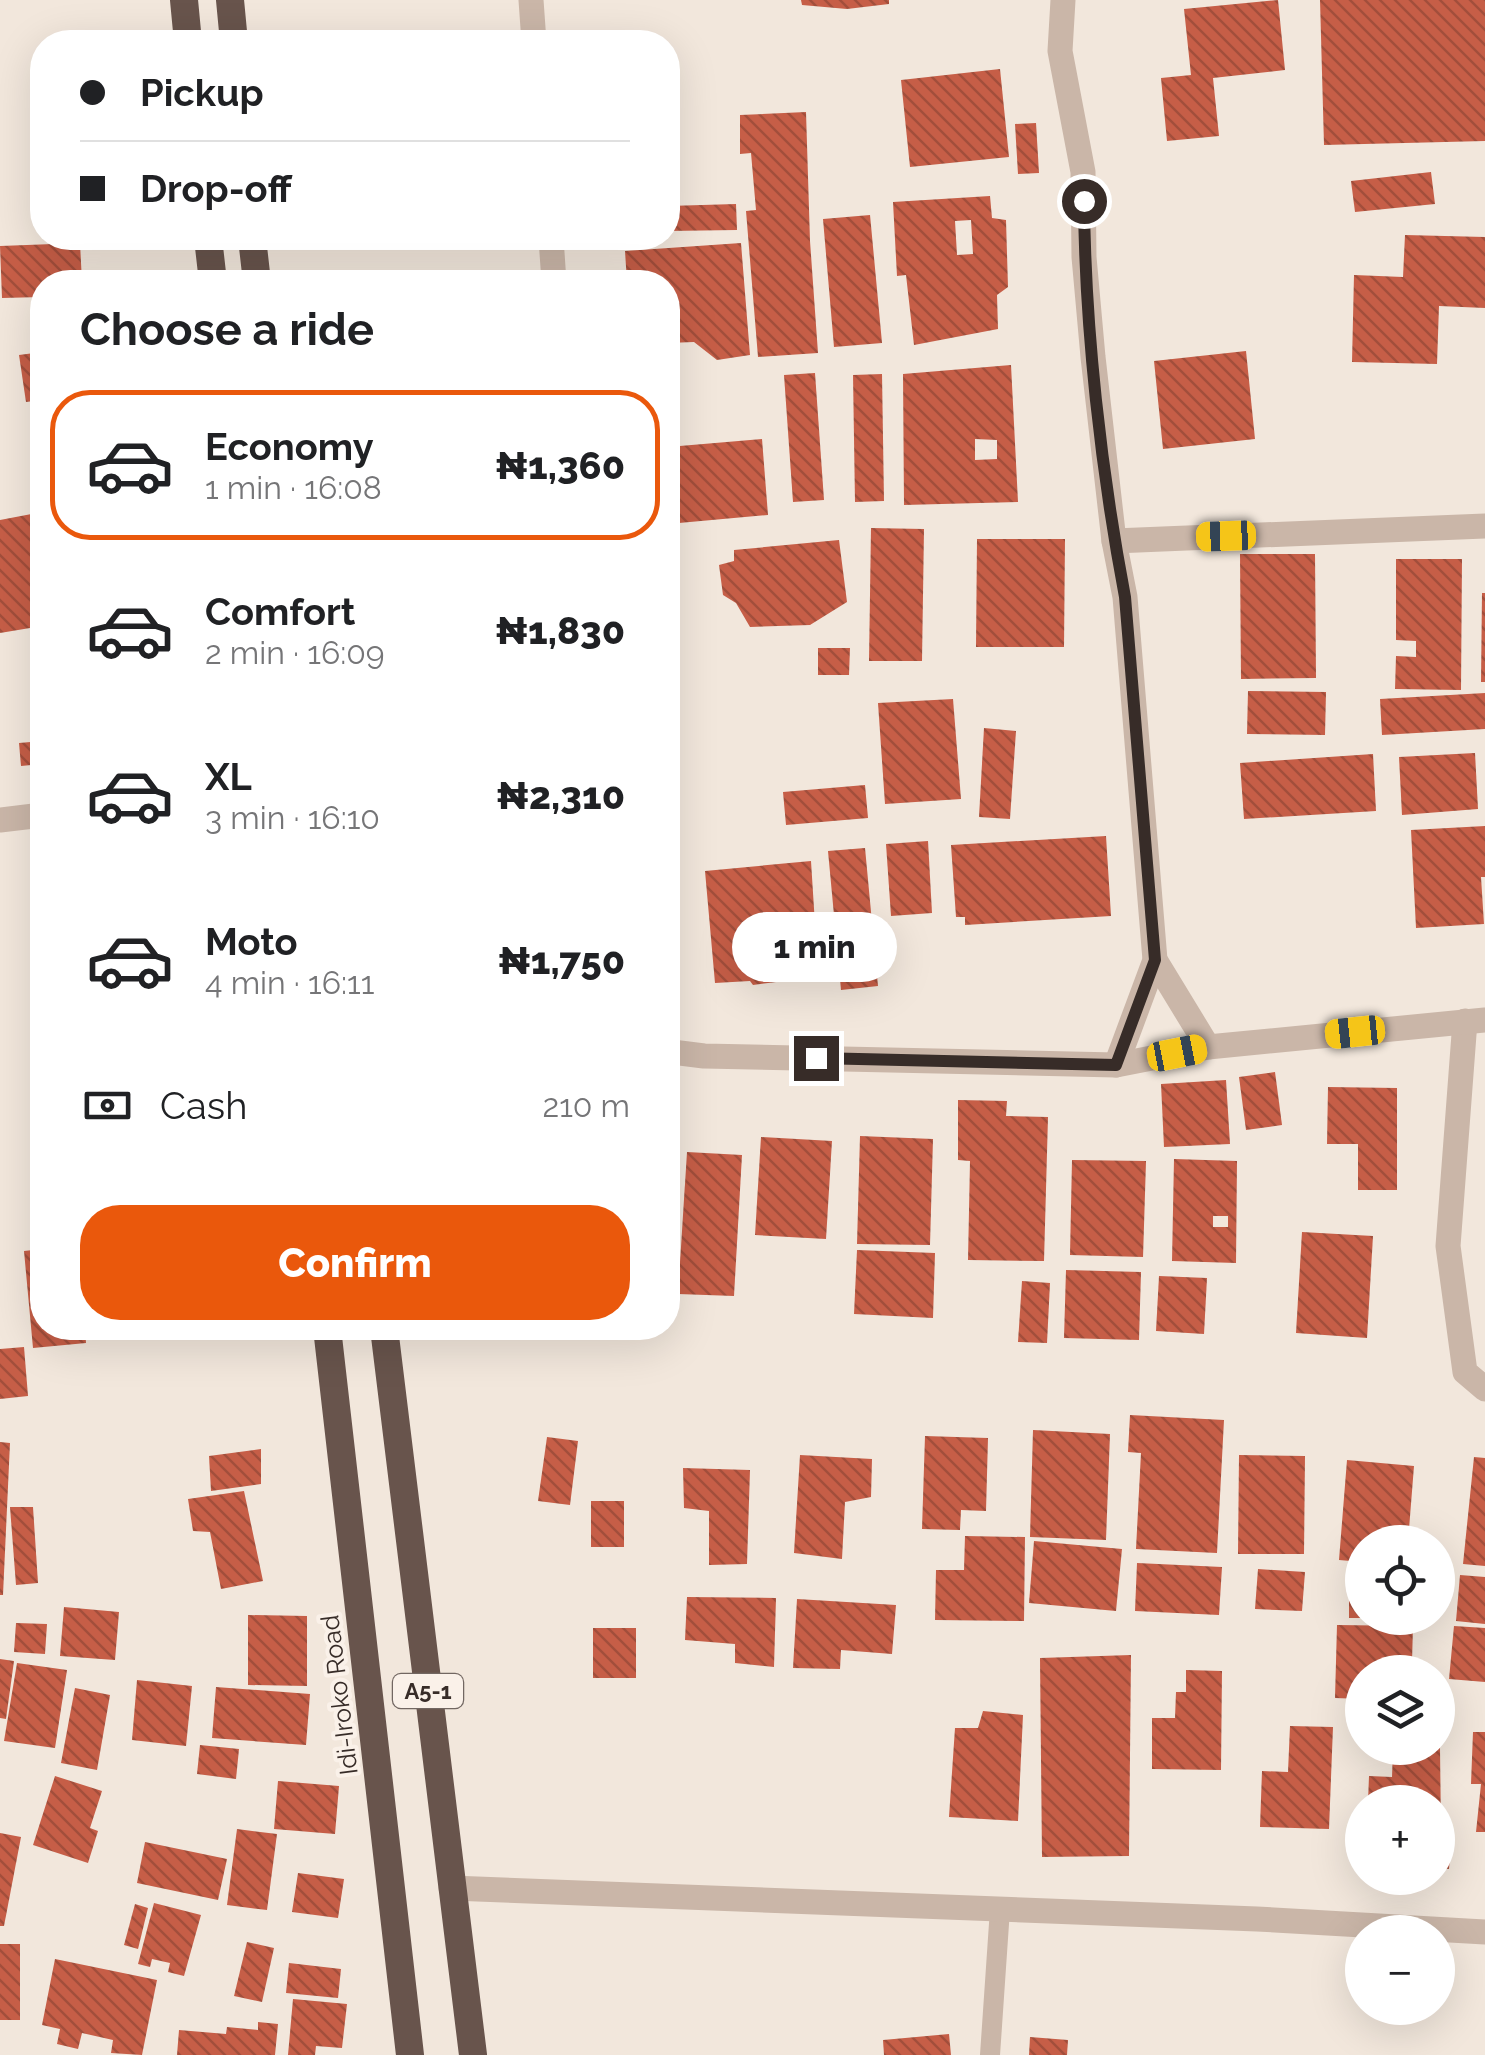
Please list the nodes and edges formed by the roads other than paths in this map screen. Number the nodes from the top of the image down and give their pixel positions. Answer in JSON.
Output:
{"nodes":[{"id":1,"x":184,"y":0,"type":"edge"},
{"id":2,"x":230,"y":0,"type":"edge"},
{"id":3,"x":530,"y":0,"type":"edge"},
{"id":4,"x":1063,"y":0,"type":"edge"},
{"id":5,"x":187,"y":30,"type":"edge"},
{"id":6,"x":233,"y":30,"type":"edge"},
{"id":7,"x":533,"y":30,"type":"edge"},
{"id":8,"x":1485,"y":526,"type":"edge"},
{"id":9,"x":1114,"y":541,"type":"junction"},
{"id":10,"x":30,"y":816,"type":"edge"},
{"id":11,"x":0,"y":820,"type":"edge"},
{"id":12,"x":1155,"y":960,"type":"junction"},
{"id":13,"x":1475,"y":1020,"type":"edge"},
{"id":14,"x":1208,"y":1047,"type":"junction"},
{"id":15,"x":680,"y":1053,"type":"edge"},
{"id":16,"x":1116,"y":1065,"type":"junction"},
{"id":17,"x":328,"y":1340,"type":"edge"},
{"id":18,"x":385,"y":1340,"type":"edge"},
{"id":19,"x":1485,"y":1389,"type":"edge"},
{"id":20,"x":451,"y":1888,"type":"junction"},
{"id":21,"x":1000,"y":1909,"type":"junction"},
{"id":22,"x":1485,"y":1932,"type":"edge"},
{"id":23,"x":410,"y":2055,"type":"edge"},
{"id":24,"x":473,"y":2055,"type":"edge"},
{"id":25,"x":990,"y":2055,"type":"edge"}],
"edges":[{"from":1,"to":5,"type":"highway"},
{"from":2,"to":6,"type":"highway"},
{"from":3,"to":7,"type":"street"},
{"from":4,"to":9,"type":"street"},
{"from":8,"to":9,"type":"street"},
{"from":9,"to":12,"type":"street"},
{"from":10,"to":11,"type":"street"},
{"from":12,"to":14,"type":"street"},
{"from":12,"to":16,"type":"street"},
{"from":13,"to":14,"type":"street"},
{"from":13,"to":19,"type":"street"},
{"from":14,"to":16,"type":"street"},
{"from":15,"to":16,"type":"street"},
{"from":17,"to":23,"type":"highway","name":"Idi-Iroko Road","number":"A5-1"},
{"from":18,"to":20,"type":"highway","number":"A5-1"},
{"from":20,"to":21,"type":"street"},
{"from":20,"to":24,"type":"highway","number":"A5-1"},
{"from":21,"to":22,"type":"street"},
{"from":21,"to":25,"type":"lane"}]}
